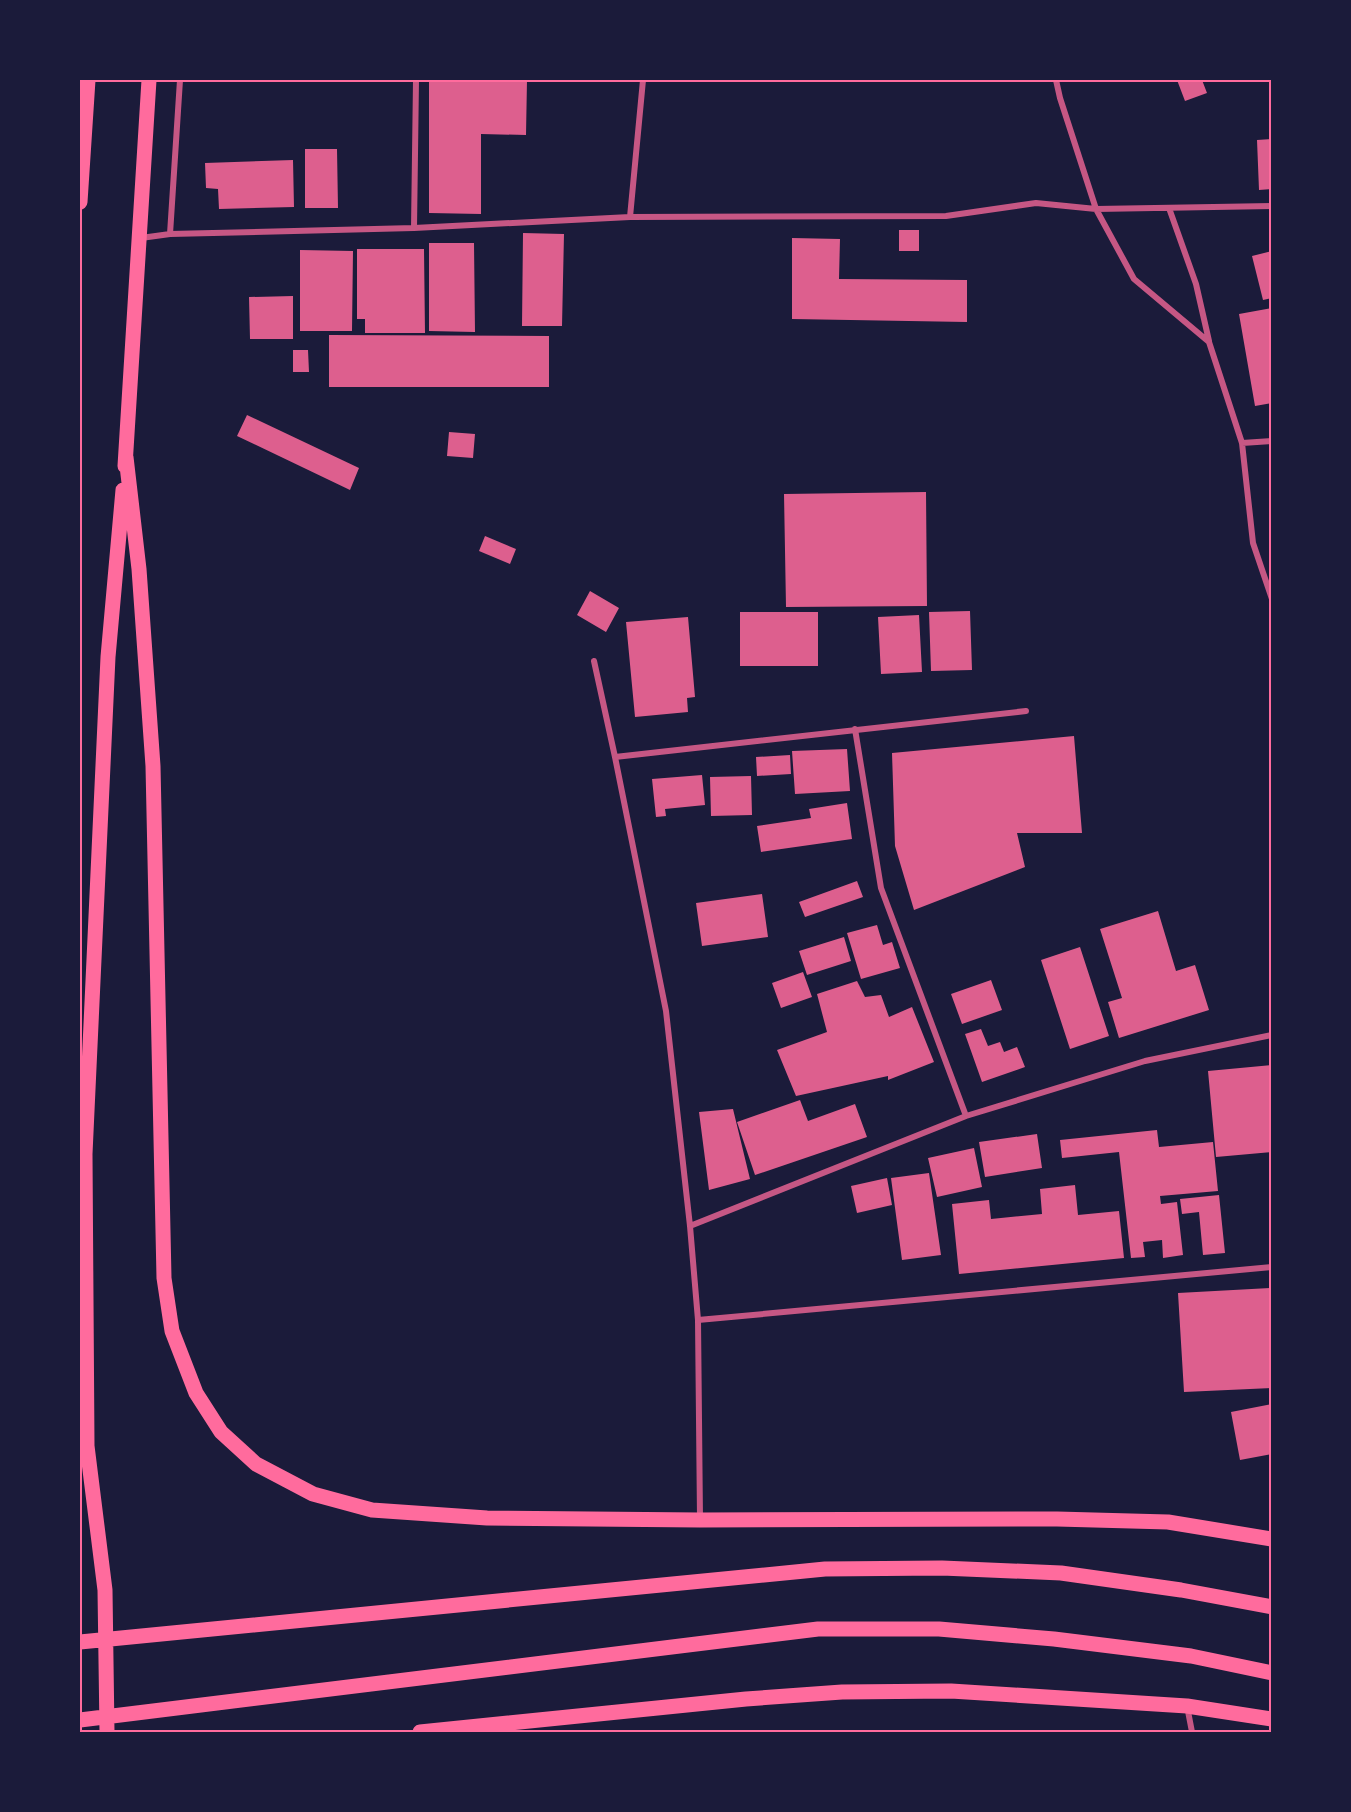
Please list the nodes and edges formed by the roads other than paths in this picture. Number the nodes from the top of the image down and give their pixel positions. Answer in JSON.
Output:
{"nodes":[{"id":1,"x":88,"y":80,"type":"edge"},
{"id":2,"x":150,"y":80,"type":"edge"},
{"id":3,"x":180,"y":80,"type":"edge"},
{"id":4,"x":416,"y":80,"type":"edge"},
{"id":5,"x":643,"y":80,"type":"edge"},
{"id":6,"x":1056,"y":80,"type":"edge"},
{"id":7,"x":80,"y":202,"type":"edge"},
{"id":8,"x":1272,"y":206,"type":"edge"},
{"id":9,"x":1168,"y":208,"type":"junction"},
{"id":10,"x":1096,"y":209,"type":"junction"},
{"id":11,"x":630,"y":218,"type":"junction"},
{"id":12,"x":414,"y":228,"type":"junction"},
{"id":13,"x":170,"y":234,"type":"junction"},
{"id":14,"x":140,"y":238,"type":"junction"},
{"id":15,"x":1209,"y":342,"type":"junction"},
{"id":16,"x":1272,"y":441,"type":"edge"},
{"id":17,"x":1242,"y":443,"type":"junction"},
{"id":18,"x":126,"y":457,"type":"junction"},
{"id":19,"x":1272,"y":599,"type":"edge"},
{"id":20,"x":594,"y":660,"type":"dead end"},
{"id":21,"x":1026,"y":711,"type":"dead end"},
{"id":22,"x":855,"y":729,"type":"junction"},
{"id":23,"x":615,"y":757,"type":"junction"},
{"id":24,"x":1272,"y":1035,"type":"edge"},
{"id":25,"x":966,"y":1116,"type":"junction"},
{"id":26,"x":690,"y":1226,"type":"junction"},
{"id":27,"x":1272,"y":1267,"type":"edge"},
{"id":28,"x":698,"y":1320,"type":"junction"},
{"id":29,"x":700,"y":1520,"type":"junction"},
{"id":30,"x":1272,"y":1539,"type":"edge"},
{"id":31,"x":1272,"y":1607,"type":"edge"},
{"id":32,"x":80,"y":1642,"type":"edge"},
{"id":33,"x":1272,"y":1673,"type":"edge"},
{"id":34,"x":1187,"y":1706,"type":"junction"},
{"id":35,"x":1272,"y":1719,"type":"edge"},
{"id":36,"x":80,"y":1720,"type":"edge"},
{"id":37,"x":107,"y":1732,"type":"edge"},
{"id":38,"x":420,"y":1732,"type":"edge"},
{"id":39,"x":1192,"y":1732,"type":"edge"}],
"edges":[{"from":1,"to":7,"type":"main road"},
{"from":2,"to":14,"type":"main road"},
{"from":3,"to":13,"type":"street"},
{"from":4,"to":12,"type":"street"},
{"from":5,"to":11,"type":"street"},
{"from":6,"to":10,"type":"street"},
{"from":8,"to":9,"type":"street"},
{"from":9,"to":10,"type":"street"},
{"from":9,"to":15,"type":"street"},
{"from":10,"to":11,"type":"street"},
{"from":10,"to":15,"type":"street"},
{"from":11,"to":12,"type":"street"},
{"from":12,"to":13,"type":"street"},
{"from":13,"to":14,"type":"street"},
{"from":14,"to":18,"type":"main road"},
{"from":15,"to":17,"type":"street"},
{"from":16,"to":17,"type":"street"},
{"from":17,"to":19,"type":"street"},
{"from":18,"to":29,"type":"main road"},
{"from":18,"to":37,"type":"main road"},
{"from":20,"to":23,"type":"street"},
{"from":21,"to":22,"type":"street"},
{"from":22,"to":23,"type":"street"},
{"from":22,"to":25,"type":"street"},
{"from":23,"to":26,"type":"street"},
{"from":24,"to":25,"type":"street"},
{"from":25,"to":26,"type":"street"},
{"from":26,"to":28,"type":"street"},
{"from":27,"to":28,"type":"street"},
{"from":28,"to":29,"type":"street"},
{"from":29,"to":30,"type":"main road"},
{"from":31,"to":32,"type":"main road"},
{"from":33,"to":36,"type":"main road"},
{"from":34,"to":35,"type":"main road"},
{"from":34,"to":38,"type":"main road"},
{"from":34,"to":39,"type":"street"}]}
